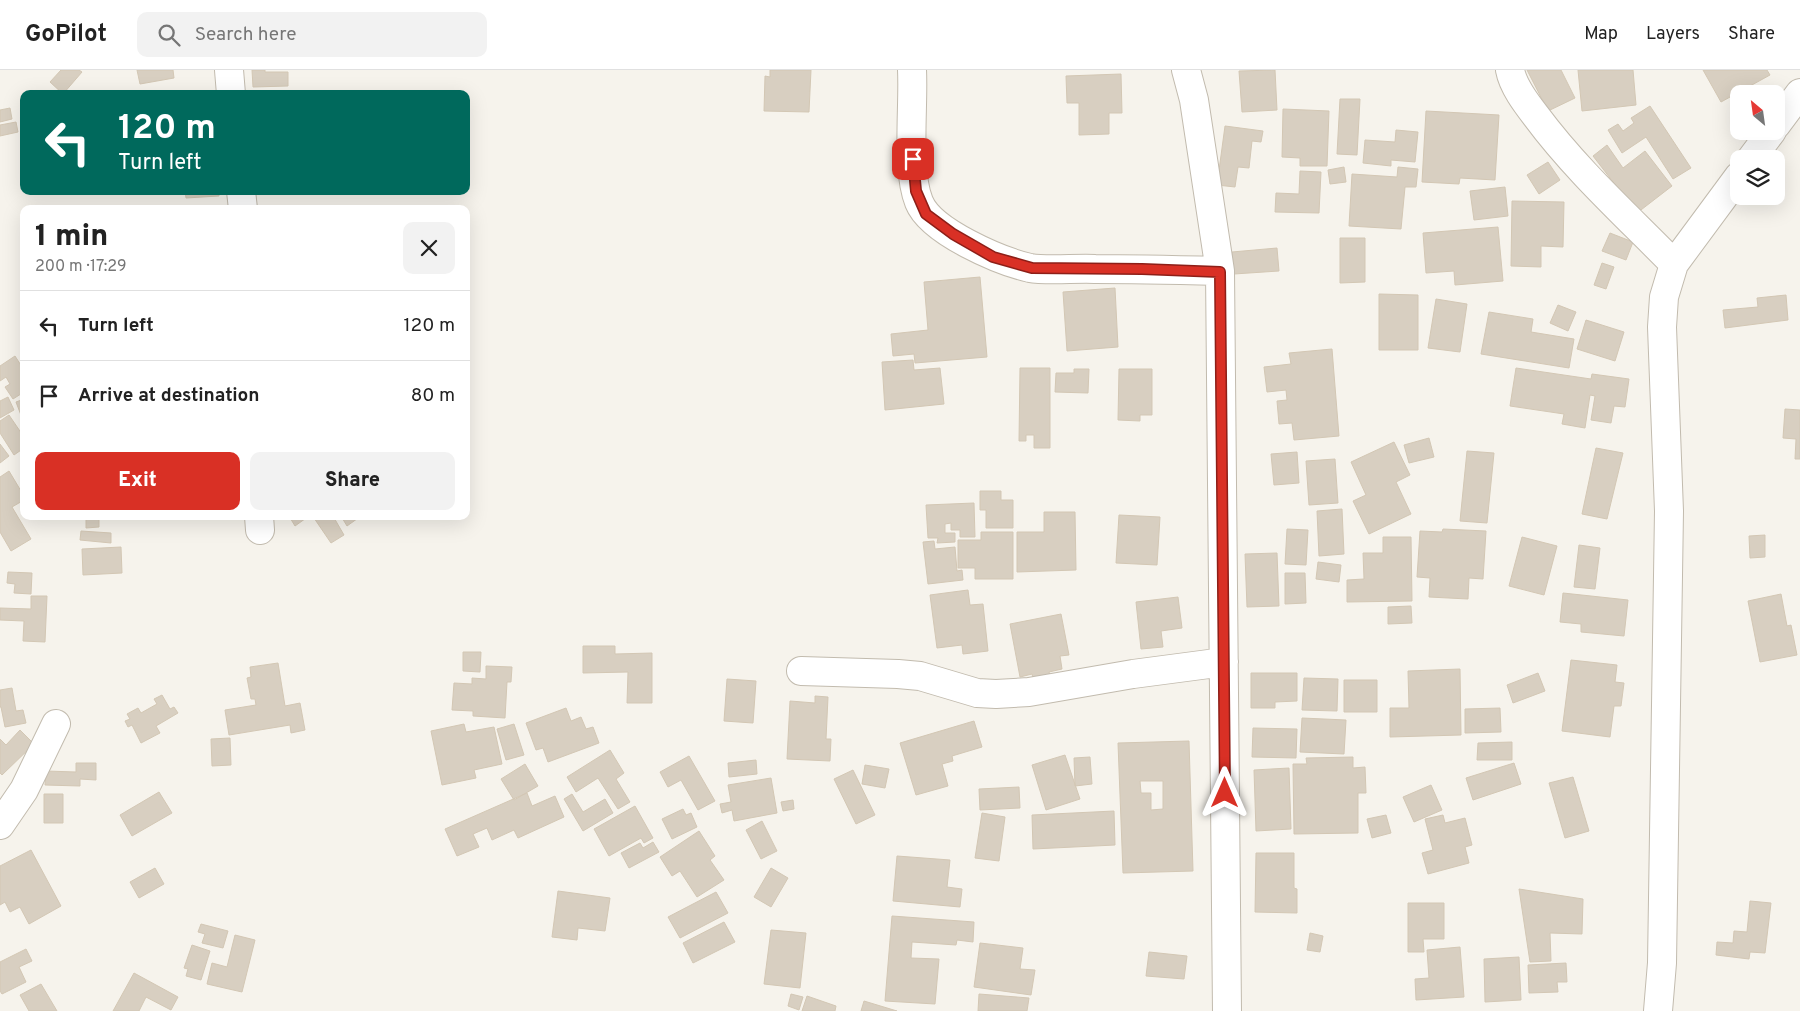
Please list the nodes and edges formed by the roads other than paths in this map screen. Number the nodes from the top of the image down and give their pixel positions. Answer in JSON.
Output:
{"nodes":[{"id":1,"x":229,"y":70,"type":"edge"},
{"id":2,"x":912,"y":70,"type":"edge"},
{"id":3,"x":1186,"y":70,"type":"edge"},
{"id":4,"x":1510,"y":70,"type":"edge"},
{"id":5,"x":231,"y":90,"type":"edge"},
{"id":6,"x":1800,"y":93,"type":"edge"},
{"id":7,"x":1785,"y":113,"type":"edge"},
{"id":8,"x":1730,"y":188,"type":"edge"},
{"id":9,"x":1674,"y":264,"type":"junction"},
{"id":10,"x":1220,"y":272,"type":"junction"},
{"id":11,"x":1224,"y":662,"type":"junction"},
{"id":12,"x":801,"y":671,"type":"dead end"},
{"id":13,"x":56,"y":724,"type":"dead end"},
{"id":14,"x":0,"y":825,"type":"edge"},
{"id":15,"x":1227,"y":1011,"type":"edge"},
{"id":16,"x":1658,"y":1011,"type":"edge"}],
"edges":[{"from":1,"to":5,"type":"street"},
{"from":2,"to":10,"type":"street"},
{"from":3,"to":10,"type":"street"},
{"from":4,"to":9,"type":"street"},
{"from":6,"to":7,"type":"street"},
{"from":8,"to":9,"type":"street"},
{"from":9,"to":16,"type":"street"},
{"from":10,"to":11,"type":"street"},
{"from":11,"to":12,"type":"street"},
{"from":11,"to":15,"type":"street"},
{"from":13,"to":14,"type":"street"}]}
